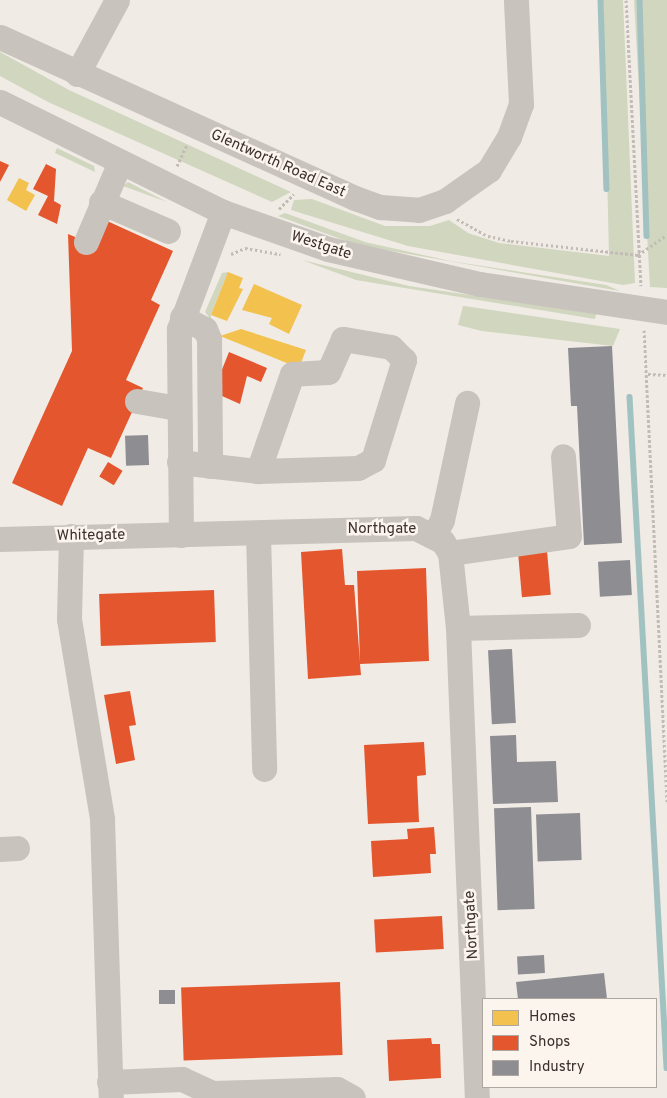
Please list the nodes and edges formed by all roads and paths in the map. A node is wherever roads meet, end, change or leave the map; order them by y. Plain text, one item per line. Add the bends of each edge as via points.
1 (117, 0) edge
2 (516, 0) edge
3 (626, 0) edge
4 (0, 37) edge
5 (77, 74) junction
6 (0, 102) edge
7 (189, 140) dead end
8 (120, 162) junction
9 (176, 167) dead end
10 (445, 201) junction
11 (98, 210) junction
12 (223, 212) junction
13 (168, 231) dead end
14 (667, 235) edge
15 (81, 240) dead end
16 (280, 253) dead end
17 (230, 255) dead end
18 (638, 255) junction
19 (631, 300) junction
20 (667, 312) edge
21 (182, 318) junction
22 (644, 324) dead end
23 (648, 374) junction
24 (667, 375) edge
25 (137, 402) dead end
26 (468, 403) dead end
27 (178, 408) junction
28 (563, 456) dead end
29 (180, 462) junction
30 (210, 466) junction
31 (258, 471) junction
32 (258, 533) junction
33 (181, 535) junction
34 (71, 536) junction
35 (0, 539) edge
36 (442, 544) junction
37 (578, 625) dead end
38 (458, 628) junction
39 (264, 769) dead end
40 (667, 804) edge
41 (480, 1034) edge
42 (110, 1090) edge
43 (212, 1096) edge
44 (353, 1098) edge
45 (477, 1098) edge

1 - 5 street
2 - 10 street, Glentworth Road East via 521,104 509,137 489,170
3 - 18 path
4 - 5 street, Glentworth Road East
5 - 10 street, Glentworth Road East via 380,207 419,210
6 - 8 street, Westgate
7 - 9 path
8 - 11 street
8 - 12 street, Westgate
10 - 18 path via 454,217 488,236
11 - 13 street
11 - 15 street
12 - 19 street, Westgate via 385,266
12 - 21 street
14 - 18 path
16 - 17 path via 279,257 244,248
18 - 19 path
19 - 20 street, Westgate
21 - 27 street
21 - 30 street via 205,329 210,339
22 - 23 path
23 - 24 path
23 - 40 path
25 - 27 street
26 - 36 street via 442,520
27 - 29 street
28 - 36 street via 569,536
29 - 30 street
29 - 33 street
30 - 31 street
31 - 31 street via 358,468 373,460 404,360 391,347 343,339 328,372 292,374
32 - 33 street, Northgate
32 - 36 street, Northgate via 416,528
32 - 39 street
33 - 34 street, Whitegate
34 - 35 street, Whitegate
34 - 42 street via 69,620 102,820
36 - 38 street, Northgate
37 - 38 street
38 - 41 street, Northgate
41 - 45 street, Northgate
42 - 43 street via 182,1079
43 - 44 street via 337,1089

